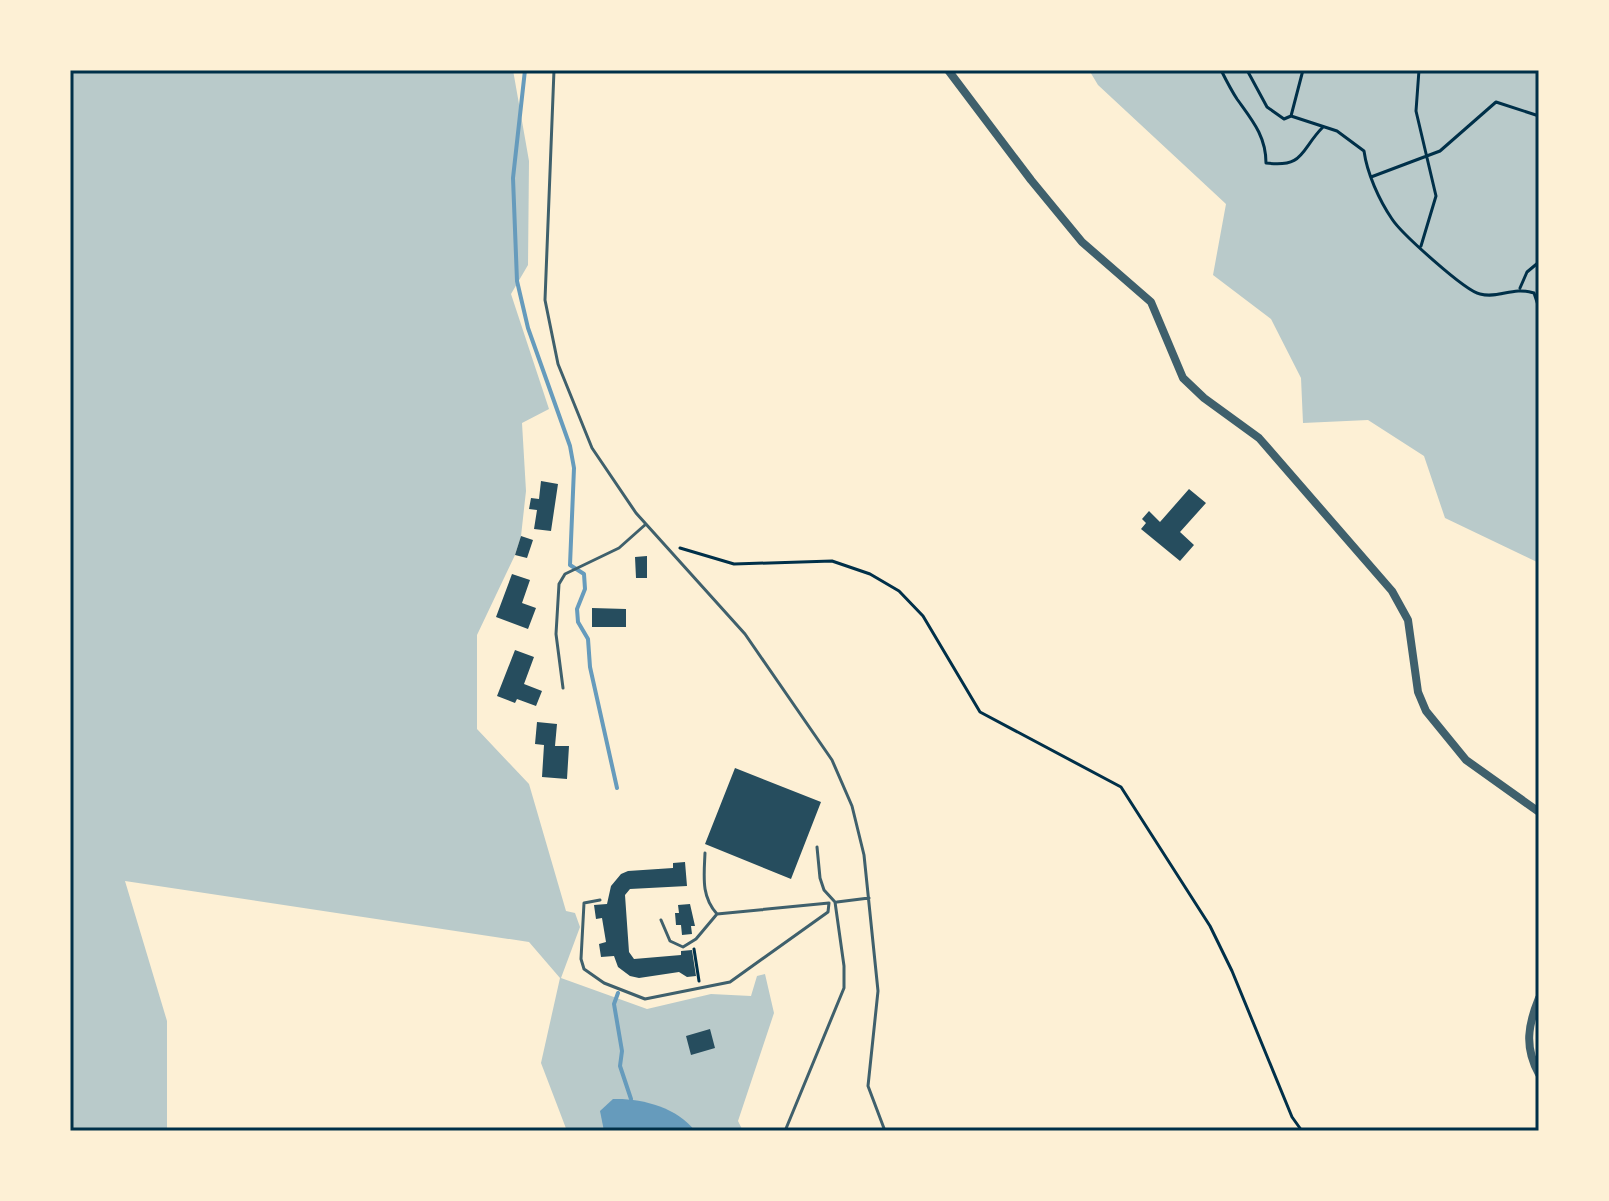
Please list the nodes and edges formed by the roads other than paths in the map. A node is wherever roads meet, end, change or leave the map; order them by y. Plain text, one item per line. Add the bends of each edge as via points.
1 (554, 70) edge
2 (948, 70) edge
3 (646, 524) junction
4 (563, 688) dead end
5 (1539, 812) edge
6 (817, 847) dead end
7 (705, 853) dead end
8 (869, 898) junction
9 (600, 900) dead end
10 (835, 902) junction
11 (829, 903) junction
12 (717, 914) junction
13 (661, 920) dead end
14 (1539, 998) edge
15 (1539, 1074) edge
16 (785, 1131) edge
17 (885, 1131) edge

1 - 3 lane via 545,300 555,351 592,448
2 - 5 street via 1082,242 1151,302 1183,378 1259,438 1392,591 1408,620 1418,692 1438,729 1466,760
3 - 4 lane via 619,548 565,574 559,584 556,634
3 - 8 lane via 745,634 832,760 852,806
6 - 10 lane via 820,878
7 - 12 lane via 704,891
8 - 10 lane
8 - 17 lane via 878,991 868,1086
9 - 11 lane via 584,903 584,969 645,999 730,982 828,912
10 - 11 lane
10 - 16 lane via 844,988
11 - 12 lane
12 - 13 lane via 683,947 670,941
14 - 15 street via 1528,1044

